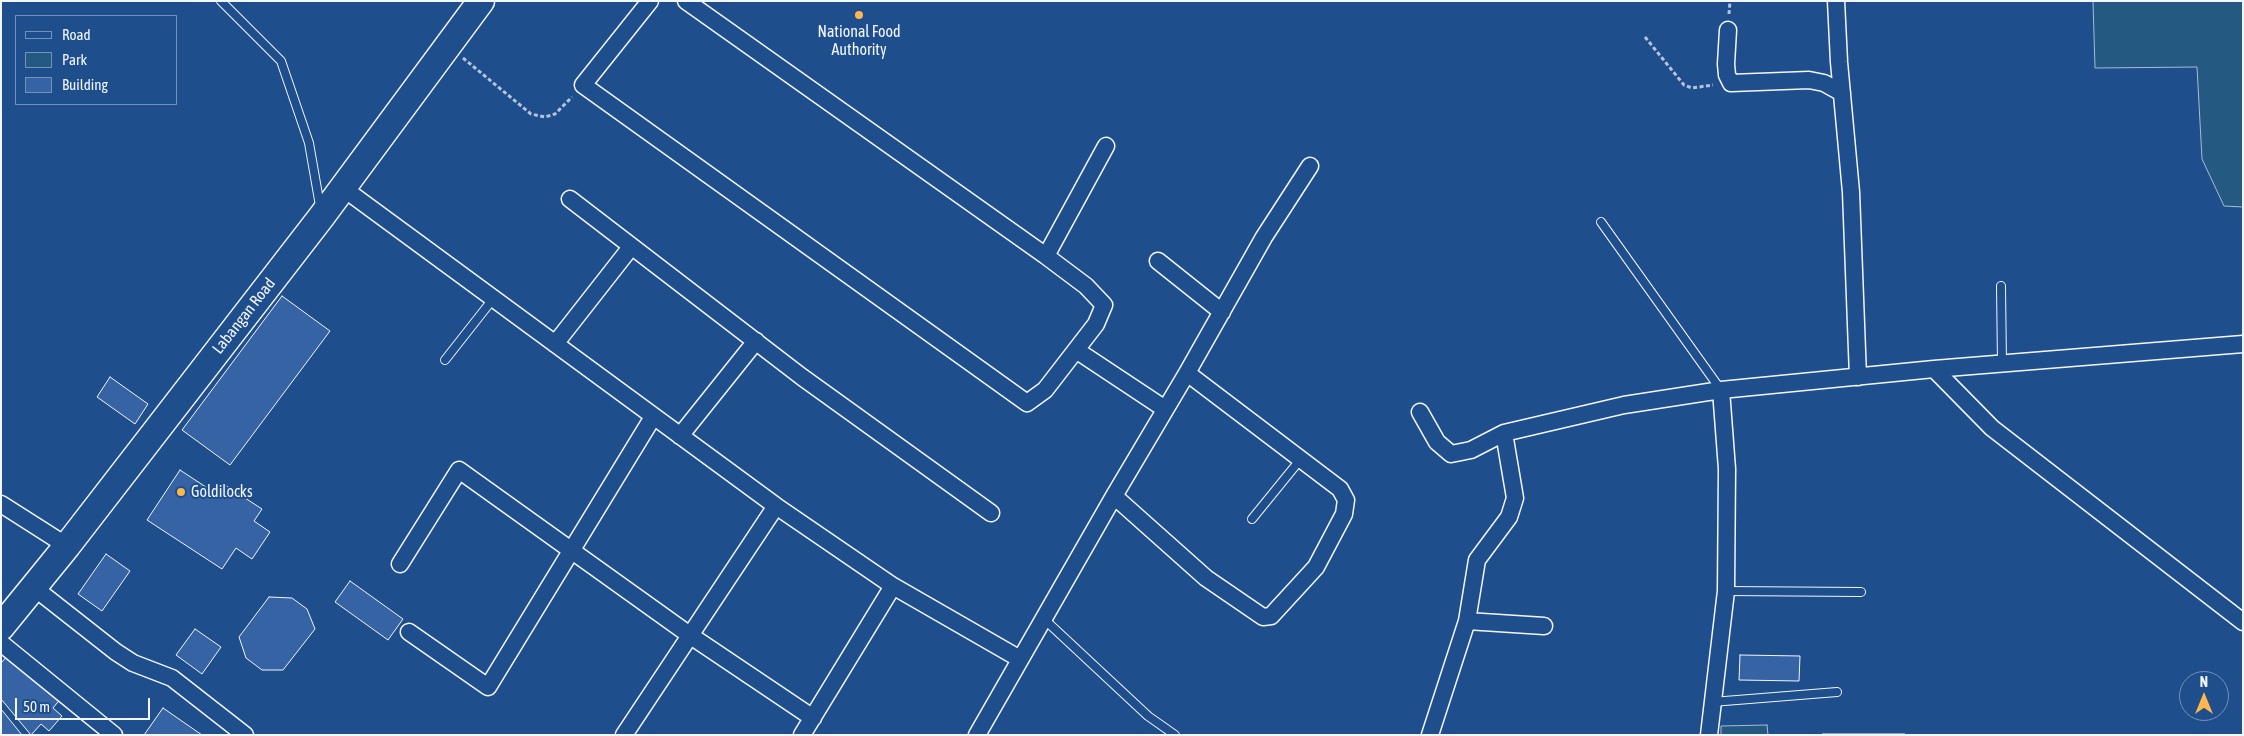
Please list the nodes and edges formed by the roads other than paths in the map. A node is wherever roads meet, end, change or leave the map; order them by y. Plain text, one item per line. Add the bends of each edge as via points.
1 (221, 1) edge
2 (481, 1) edge
3 (650, 1) edge
4 (686, 1) edge
5 (1836, 1) edge
6 (1728, 30) dead end
7 (1842, 93) junction
8 (1106, 146) dead end
9 (1310, 166) dead end
10 (343, 188) junction
11 (570, 199) dead end
12 (322, 216) junction
13 (1601, 222) dead end
14 (631, 247) junction
15 (1046, 256) junction
16 (1158, 261) dead end
17 (2001, 286) dead end
18 (492, 299) junction
19 (1222, 312) junction
20 (756, 341) junction
21 (556, 344) junction
22 (2243, 344) edge
23 (1076, 350) junction
24 (445, 360) dead end
25 (2002, 364) junction
26 (1934, 369) junction
27 (1187, 373) junction
28 (1858, 377) junction
29 (1721, 390) junction
30 (1165, 409) junction
31 (1420, 412) dead end
32 (653, 417) junction
33 (1504, 433) junction
34 (680, 436) junction
35 (1300, 460) junction
36 (1114, 496) junction
37 (1, 499) edge
38 (2, 504) edge
39 (776, 506) junction
40 (992, 513) dead end
41 (1252, 519) dead end
42 (67, 546) junction
43 (572, 551) junction
44 (400, 564) dead end
45 (32, 586) junction
46 (893, 586) junction
47 (1726, 590) junction
48 (1861, 592) dead end
49 (1044, 619) junction
50 (1466, 621) junction
51 (2243, 622) edge
52 (1544, 626) dead end
53 (1, 627) edge
54 (409, 632) dead end
55 (691, 636) junction
56 (1, 643) edge
57 (1020, 659) junction
58 (1838, 692) dead end
59 (1712, 702) junction
60 (813, 718) junction
61 (114, 735) edge
62 (245, 735) edge
63 (624, 735) edge
64 (802, 735) edge
65 (977, 735) edge
66 (1175, 735) edge
67 (1430, 735) edge
68 (1709, 735) edge

1 - 12 lane via 281,61 309,144
2 - 10 main road, Labangan Road
3 - 23 street via 582,86 1027,403 1045,390
4 - 15 street
5 - 7 street
6 - 7 street via 1726,64 1731,83 1809,80 1824,83
7 - 28 street via 1851,192
8 - 15 street
9 - 19 street via 1264,236
10 - 12 main road, Labangan Road
10 - 18 street
11 - 14 street
12 - 42 main road, Labangan Road
13 - 29 lane
14 - 20 street
14 - 21 street
15 - 23 street via 1086,286 1104,305 1096,324
16 - 19 street
17 - 25 lane
18 - 21 street
18 - 24 lane
19 - 27 street
20 - 34 street
20 - 40 street
21 - 32 street
22 - 25 street
23 - 30 street
25 - 26 street
26 - 28 street
26 - 51 street via 1992,428
27 - 30 street
27 - 35 street
28 - 29 street
29 - 33 street via 1624,405
29 - 47 street via 1728,469
30 - 36 street
31 - 33 street via 1437,442 1451,454 1471,450
32 - 34 street
32 - 43 street
33 - 50 street via 1515,498 1509,517 1477,560
34 - 39 street
35 - 36 street via 1340,489 1346,500 1344,514 1316,567 1271,616 1263,617 1206,578
35 - 41 lane
36 - 49 street
37 - 38 lane
38 - 42 street
39 - 46 street
39 - 55 street
42 - 45 main road, Labangan Road
43 - 44 street via 459,470
43 - 54 street via 488,688
43 - 55 street
45 - 53 main road, Labangan Road
45 - 62 street via 116,652 133,663 172,678
46 - 57 street
46 - 60 street
47 - 48 lane
47 - 59 street
49 - 57 street
49 - 66 lane via 1148,716
50 - 52 street
50 - 67 street
55 - 60 street
55 - 63 street
56 - 61 street
57 - 65 street
58 - 59 lane
59 - 68 street
60 - 64 street

